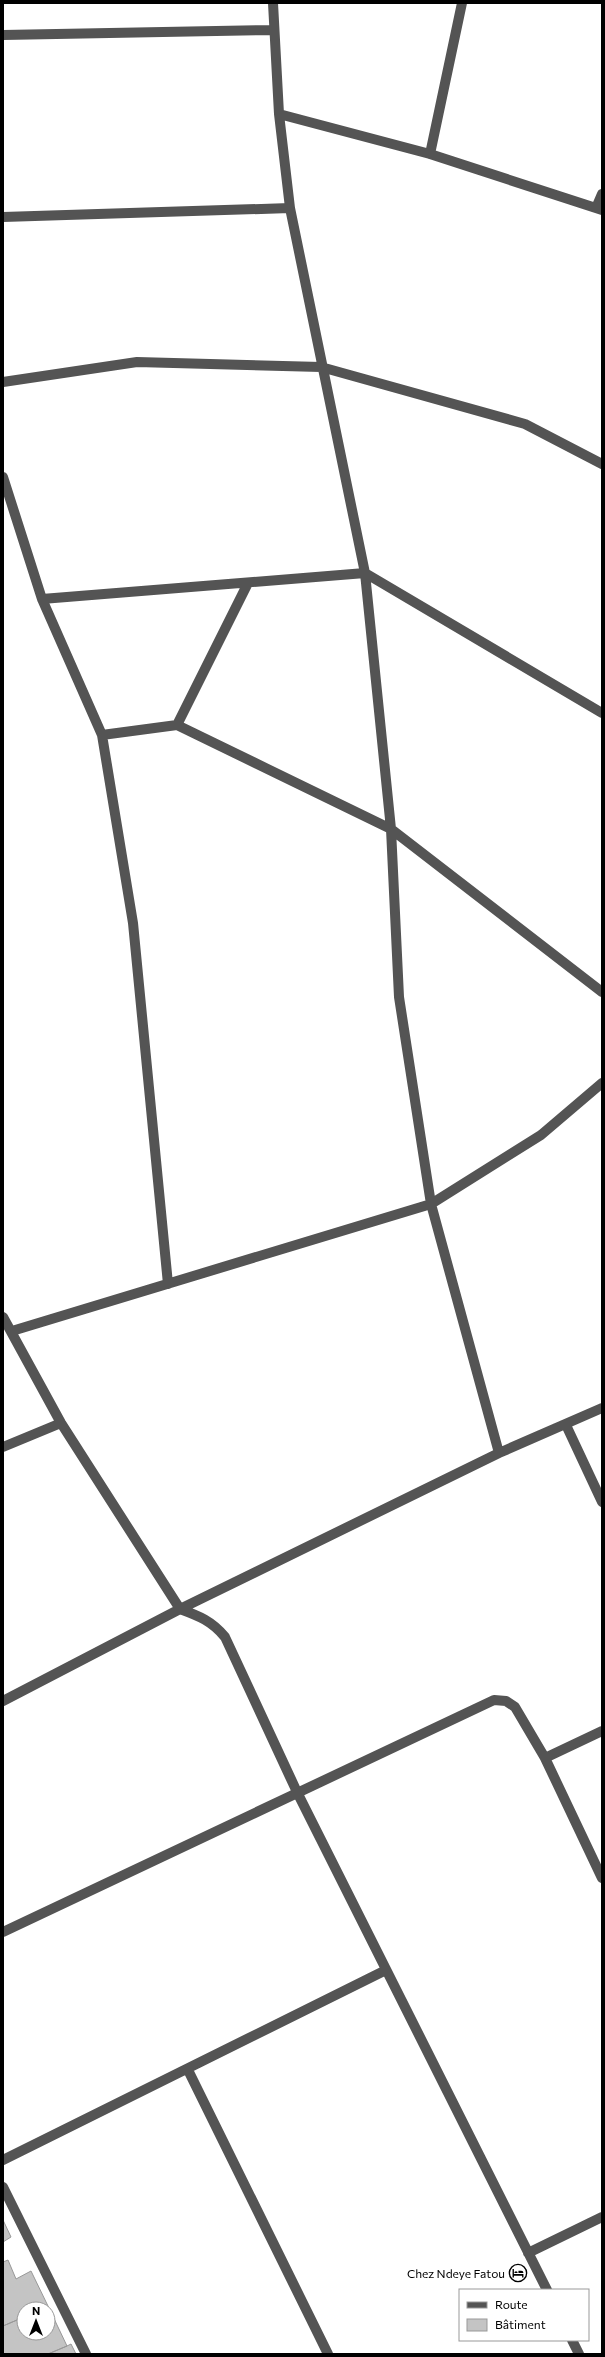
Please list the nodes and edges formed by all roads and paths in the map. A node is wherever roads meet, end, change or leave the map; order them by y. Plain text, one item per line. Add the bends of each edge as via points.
1 (272, 3) edge
2 (462, 3) edge
3 (273, 30) junction
4 (3, 35) edge
5 (279, 114) junction
6 (430, 154) junction
7 (602, 194) edge
8 (290, 208) junction
9 (599, 209) edge
10 (3, 217) edge
11 (321, 367) junction
12 (3, 382) edge
13 (602, 464) edge
14 (3, 477) edge
15 (365, 573) junction
16 (248, 583) junction
17 (42, 599) junction
18 (602, 713) edge
19 (177, 725) junction
20 (102, 735) junction
21 (391, 829) junction
22 (602, 992) edge
23 (602, 1083) edge
24 (431, 1204) junction
25 (168, 1284) junction
26 (3, 1317) edge
27 (12, 1331) junction
28 (602, 1408) edge
29 (61, 1423) junction
30 (566, 1424) junction
31 (3, 1447) edge
32 (499, 1453) junction
33 (602, 1502) edge
34 (180, 1610) junction
35 (3, 1700) edge
36 (602, 1731) edge
37 (545, 1758) junction
38 (297, 1792) junction
39 (602, 1878) edge
40 (3, 1932) edge
41 (386, 1970) junction
42 (188, 2070) junction
43 (3, 2160) edge
44 (3, 2187) edge
45 (602, 2217) edge
46 (528, 2253) junction
47 (546, 2289) edge
48 (572, 2341) edge
49 (86, 2354) edge
50 (328, 2354) edge
51 (579, 2354) edge

1 - 3 street
2 - 6 street
3 - 4 street
3 - 5 street
5 - 6 street
5 - 8 street
6 - 9 street
7 - 9 street
8 - 10 street
8 - 11 street
11 - 12 street via 137,362
11 - 13 street via 525,424
11 - 15 street
14 - 17 street
15 - 16 street
15 - 18 street
15 - 21 street
16 - 17 street
16 - 19 street
17 - 20 street
19 - 20 street
19 - 21 street
20 - 25 street via 133,923
21 - 22 street
21 - 24 street via 399,997
23 - 24 street via 540,1135
24 - 25 street
24 - 32 street
25 - 27 street
26 - 27 street
27 - 29 street
28 - 30 street
29 - 31 street
29 - 34 street
30 - 32 street
30 - 33 street
32 - 34 street
34 - 35 street
34 - 38 street via 210,1621 225,1637
36 - 37 street
37 - 38 street via 515,1707 506,1701 494,1700
37 - 39 street
38 - 40 street
38 - 41 street
41 - 42 street
41 - 46 street
42 - 43 street
42 - 50 street
44 - 49 street
45 - 46 street
46 - 47 street
48 - 51 street

